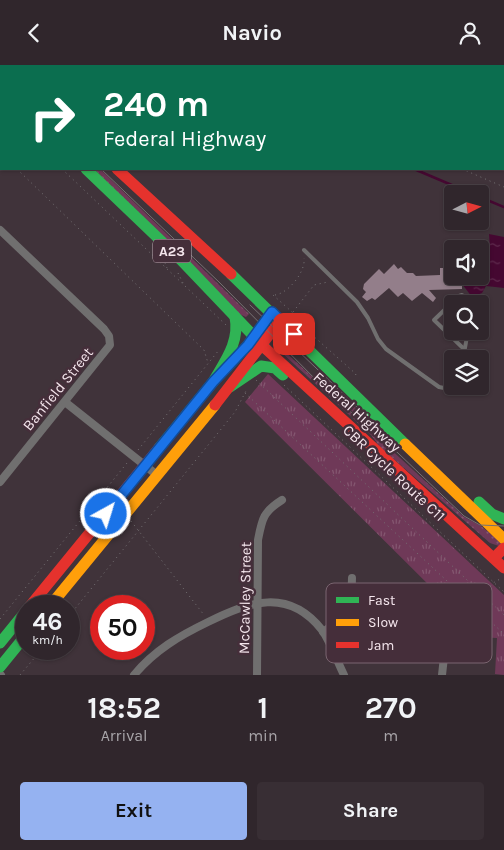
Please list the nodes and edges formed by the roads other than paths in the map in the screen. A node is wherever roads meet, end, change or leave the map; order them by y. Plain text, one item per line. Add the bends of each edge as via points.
1 (87, 170) edge
2 (118, 170) edge
3 (0, 230) edge
4 (304, 250) dead end
5 (444, 309) edge
6 (276, 317) junction
7 (230, 321) junction
8 (444, 329) edge
9 (258, 340) junction
10 (455, 340) edge
11 (466, 340) edge
12 (465, 349) joint
13 (213, 382) junction
14 (230, 387) junction
15 (444, 388) edge
16 (65, 402) junction
17 (332, 413) junction
18 (420, 459) junction
19 (145, 466) junction
20 (157, 475) junction
21 (0, 482) edge
22 (282, 500) dead end
23 (504, 519) edge
24 (504, 539) edge
25 (504, 548) edge
26 (501, 565) edge
27 (352, 578) dead end
28 (352, 583) edge
29 (39, 595) edge
30 (59, 595) edge
31 (258, 603) junction
32 (15, 625) edge
33 (326, 630) edge
34 (323, 632) junction
35 (326, 638) edge
36 (0, 643) edge
37 (15, 649) edge
38 (338, 663) edge
39 (0, 667) edge
40 (134, 675) edge
41 (257, 675) edge
42 (344, 675) edge

1 - 7 main road, Federal Highway / A23 via 181,260
2 - 6 main road, Federal Highway / A23
3 - 16 street, Banfield Street via 110,336 107,351
4 - 15 lane via 357,302 386,349
5 - 8 lane via 434,320
6 - 9 main road
6 - 18 main road, Federal Highway / A23
7 - 9 main road, Federal Highway / A23
7 - 13 main road via 238,331 237,339
9 - 13 main road
9 - 14 main road
9 - 17 main road, Federal Highway / A23
10 - 12 lane
11 - 12 lane
13 - 19 main road
14 - 17 main road via 257,367 270,365 316,407
14 - 20 main road
16 - 19 street
16 - 21 street, Banfield Street
17 - 26 main road, Federal Highway / A23 via 390,461
18 - 23 main road via 442,468 492,514
18 - 24 main road, Federal Highway / A23
19 - 20 street
19 - 29 main road
20 - 30 main road
22 - 31 street, McCawley Street via 268,509 262,521 258,540
25 - 26 main road
27 - 28 street
31 - 34 street via 287,605 301,612
31 - 40 street via 242,606 177,637
31 - 41 street, McCawley Street
32 - 36 main road
33 - 34 street
34 - 35 street
37 - 39 main road
38 - 42 street

